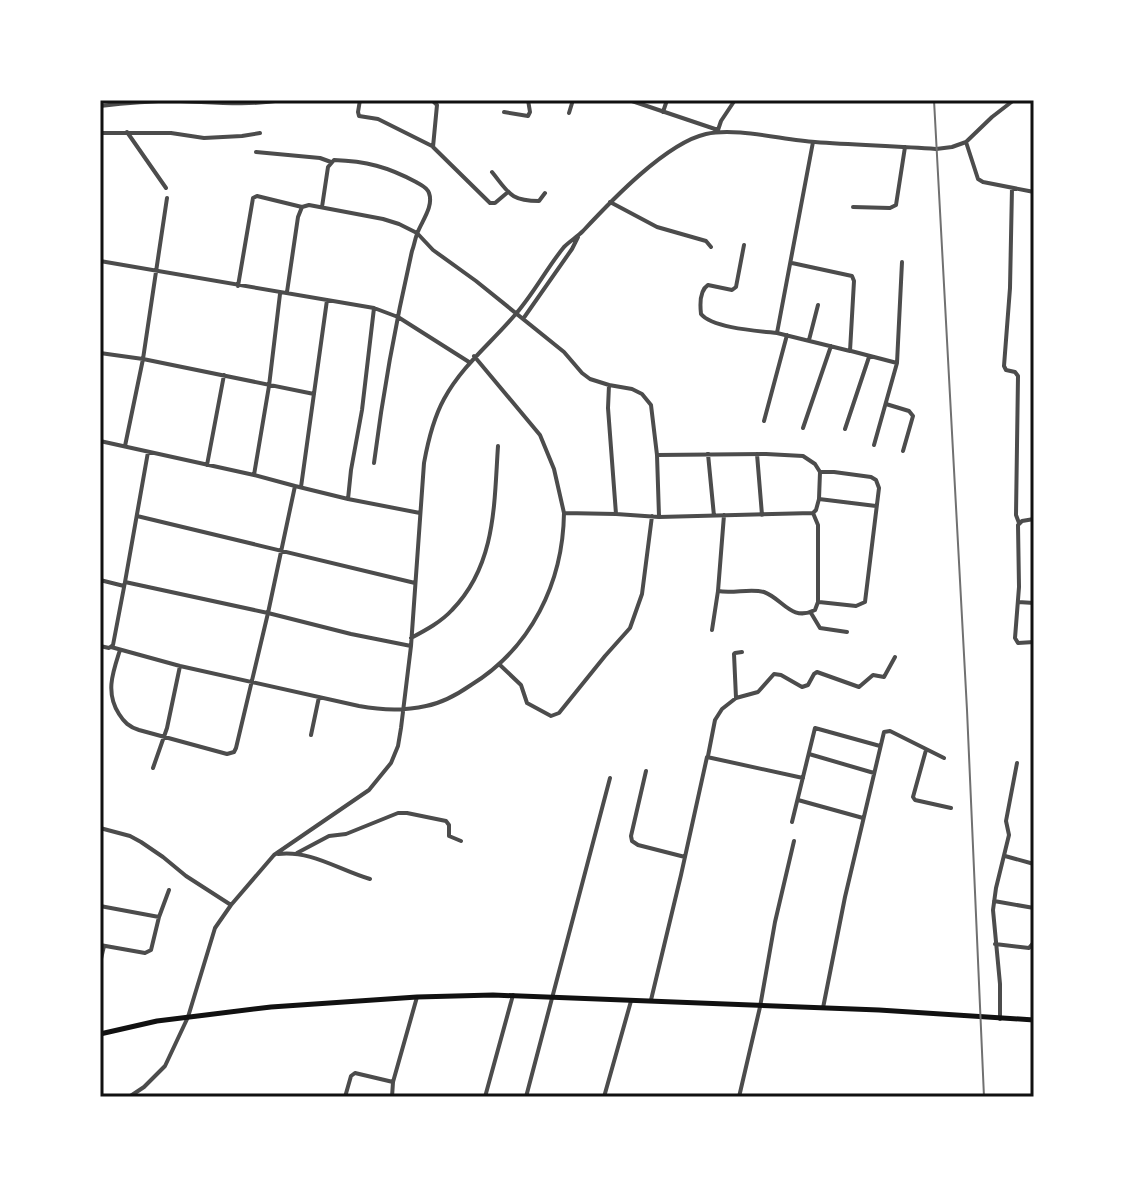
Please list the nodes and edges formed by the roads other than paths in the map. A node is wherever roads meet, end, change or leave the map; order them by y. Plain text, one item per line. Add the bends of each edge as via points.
1 (283, 100) edge
2 (360, 100) edge
3 (432, 100) edge
4 (528, 100) edge
5 (573, 100) edge
6 (629, 100) edge
7 (667, 100) edge
8 (735, 100) edge
9 (1014, 100) edge
10 (138, 101) edge
11 (179, 101) edge
12 (210, 102) edge
13 (102, 104) edge
14 (504, 112) dead end
15 (663, 112) junction
16 (569, 113) dead end
17 (718, 131) junction
18 (127, 132) junction
19 (100, 133) edge
20 (260, 133) dead end
21 (813, 142) junction
22 (966, 142) junction
23 (432, 146) junction
24 (905, 146) junction
25 (256, 152) dead end
26 (331, 162) junction
27 (492, 172) dead end
28 (166, 188) dead end
29 (1012, 188) junction
30 (508, 192) junction
31 (1034, 192) edge
32 (545, 193) dead end
33 (167, 198) dead end
34 (610, 202) junction
35 (302, 207) junction
36 (322, 207) junction
37 (853, 207) dead end
38 (417, 233) junction
39 (579, 235) junction
40 (744, 245) dead end
41 (711, 247) dead end
42 (100, 261) edge
43 (902, 262) dead end
44 (791, 263) junction
45 (155, 270) junction
46 (238, 286) junction
47 (280, 293) junction
48 (287, 293) junction
49 (327, 300) junction
50 (818, 305) dead end
51 (374, 308) junction
52 (516, 314) junction
53 (398, 317) junction
54 (523, 319) junction
55 (777, 333) junction
56 (787, 335) junction
57 (809, 340) junction
58 (831, 346) junction
59 (850, 351) junction
60 (100, 353) edge
61 (474, 356) junction
62 (869, 357) junction
63 (143, 359) junction
64 (469, 362) junction
65 (897, 363) junction
66 (224, 375) junction
67 (609, 385) junction
68 (269, 386) junction
69 (314, 394) junction
70 (886, 404) junction
71 (764, 421) dead end
72 (803, 428) dead end
73 (845, 429) dead end
74 (100, 441) edge
75 (874, 445) dead end
76 (125, 446) junction
77 (498, 446) dead end
78 (903, 451) dead end
79 (148, 452) junction
80 (708, 454) junction
81 (757, 454) junction
82 (657, 455) junction
83 (374, 463) dead end
84 (207, 465) junction
85 (820, 472) junction
86 (254, 475) junction
87 (298, 486) junction
88 (348, 499) junction
89 (819, 499) junction
90 (876, 506) junction
91 (420, 513) junction
92 (564, 513) junction
93 (813, 513) junction
94 (616, 514) junction
95 (724, 515) junction
96 (762, 515) junction
97 (137, 516) junction
98 (652, 516) junction
99 (714, 516) junction
100 (659, 517) junction
101 (1034, 519) edge
102 (1019, 523) junction
103 (280, 550) junction
104 (100, 580) edge
105 (415, 583) junction
106 (125, 584) junction
107 (718, 591) junction
108 (818, 602) junction
109 (1018, 602) junction
110 (1034, 603) edge
111 (268, 613) junction
112 (811, 613) junction
113 (712, 630) dead end
114 (847, 632) dead end
115 (411, 638) junction
116 (1034, 642) edge
117 (100, 646) edge
118 (411, 646) junction
119 (111, 647) junction
120 (120, 650) junction
121 (742, 652) dead end
122 (895, 657) dead end
123 (500, 665) junction
124 (180, 666) junction
125 (252, 682) junction
126 (319, 697) junction
127 (736, 698) junction
128 (404, 709) junction
129 (311, 735) dead end
130 (165, 737) junction
131 (880, 746) junction
132 (926, 750) junction
133 (809, 754) junction
134 (707, 757) junction
135 (944, 758) dead end
136 (1017, 763) dead end
137 (153, 768) dead end
138 (646, 771) dead end
139 (874, 773) junction
140 (610, 778) dead end
141 (803, 778) junction
142 (798, 800) junction
143 (951, 808) dead end
144 (863, 818) junction
145 (792, 822) dead end
146 (100, 828) edge
147 (461, 841) dead end
148 (794, 841) dead end
149 (297, 853) junction
150 (274, 855) junction
151 (1005, 856) junction
152 (685, 857) junction
153 (1034, 864) edge
154 (370, 879) dead end
155 (169, 890) dead end
156 (994, 901) junction
157 (231, 905) junction
158 (100, 906) edge
159 (1034, 908) edge
160 (159, 917) junction
161 (1034, 942) edge
162 (995, 944) junction
163 (102, 945) edge
164 (100, 963) edge
165 (513, 995) junction
166 (417, 997) junction
167 (552, 998) junction
168 (651, 1000) junction
169 (631, 1001) junction
170 (760, 1007) junction
171 (823, 1008) junction
172 (188, 1017) junction
173 (1000, 1019) junction
174 (1034, 1020) edge
175 (100, 1034) edge
176 (393, 1082) junction
177 (129, 1097) edge
178 (345, 1097) edge
179 (392, 1097) edge
180 (485, 1097) edge
181 (526, 1097) edge
182 (604, 1097) edge
183 (739, 1097) edge

1 - 12 street
2 - 23 street via 359,116 378,119
3 - 23 street via 437,105
4 - 14 street via 528,116
5 - 16 street
6 - 15 street
7 - 15 street
8 - 17 street
9 - 22 street
10 - 11 street
10 - 13 street
11 - 12 street
15 - 17 street
17 - 21 street
17 - 34 street via 682,144
18 - 19 street
18 - 20 street via 204,138
18 - 28 street
21 - 24 street
21 - 44 street
22 - 24 street via 936,149
22 - 29 street via 978,179
23 - 30 street via 490,203
24 - 37 street via 895,206
25 - 26 street
26 - 36 street
26 - 38 street via 387,168 423,186 430,201
27 - 30 street
29 - 31 street
29 - 102 street via 1004,366 1018,376
30 - 32 street via 520,201 540,201
33 - 45 street
34 - 39 street
34 - 41 street
35 - 36 street
35 - 46 street via 253,198
35 - 48 street
36 - 38 street via 383,219
38 - 52 street
38 - 53 street
39 - 52 street
39 - 54 street
40 - 55 street via 736,287 706,285 701,314 733,327
42 - 45 street
43 - 65 street
44 - 55 street
44 - 59 street via 852,276
45 - 46 street
45 - 63 street
46 - 47 street
47 - 48 street
47 - 68 street
48 - 49 street
49 - 51 street
49 - 69 street
50 - 57 street
51 - 53 street
51 - 88 street
52 - 54 street
52 - 61 street
53 - 64 street
53 - 83 street
54 - 67 street via 586,376
55 - 56 street
56 - 57 street
56 - 71 street
57 - 58 street
58 - 59 street
58 - 72 street
59 - 62 street
60 - 63 street
61 - 64 street
61 - 92 street via 540,435
62 - 65 street
62 - 73 street
63 - 66 street
63 - 76 street
64 - 91 street via 444,398 432,428
65 - 70 street
66 - 68 street
66 - 84 street
67 - 82 street via 632,389 649,401
67 - 94 street
68 - 69 street
68 - 86 street
69 - 87 street
70 - 75 street
70 - 78 street via 913,416
74 - 76 street
76 - 79 street
77 - 115 street via 482,565 451,611
79 - 84 street
79 - 97 street
80 - 81 street
80 - 82 street
80 - 99 street
81 - 85 street via 803,456
81 - 96 street
82 - 100 street
84 - 86 street
85 - 89 street
85 - 90 street via 874,478 879,488
86 - 87 street
87 - 88 street
87 - 103 street
88 - 91 street
89 - 90 street
89 - 93 street
90 - 108 street via 865,602
91 - 105 street
92 - 94 street
92 - 123 street via 552,586 542,611
93 - 96 street
93 - 108 street via 818,525
94 - 98 street
95 - 96 street
95 - 99 street
95 - 107 street
97 - 103 street
97 - 106 street
98 - 100 street
98 - 123 street via 642,594 630,628 559,713 551,716 527,703 521,685
99 - 100 street
101 - 102 street
102 - 109 street
103 - 105 street
103 - 111 street
104 - 106 street
105 - 115 street
106 - 111 street
106 - 119 street
107 - 112 street via 761,591 790,610
107 - 113 street
108 - 112 street
109 - 110 street
109 - 116 street via 1015,640
111 - 118 street
111 - 125 street
112 - 114 street via 820,628
115 - 118 street
117 - 119 street
118 - 128 street
119 - 120 street
120 - 124 street
120 - 130 street via 110,690 115,708 131,727
121 - 127 street via 734,654
122 - 127 street via 884,677 873,675 861,687 817,672 805,688 776,673 758,692
123 - 128 street via 438,703
124 - 125 street
124 - 130 street
125 - 126 street
125 - 130 street via 234,752
126 - 128 street via 375,709
126 - 129 street
127 - 134 street via 715,720
128 - 150 street via 398,746 379,780
130 - 137 street
131 - 132 street via 887,730
131 - 133 street via 815,728
131 - 139 street
132 - 135 street
132 - 143 street via 913,797
133 - 139 street
133 - 141 street
134 - 141 street
134 - 152 street
136 - 151 street
138 - 152 street via 632,841
139 - 144 street
140 - 167 street
141 - 142 street
142 - 144 street
142 - 145 street
144 - 171 street
146 - 157 street via 141,842
147 - 149 street via 449,836 446,821 402,813 329,836
148 - 170 street
149 - 150 street
149 - 154 street
150 - 157 street
151 - 153 street
151 - 156 street
152 - 168 street
155 - 160 street
156 - 159 street
156 - 162 street
157 - 172 street via 215,928
158 - 160 street
160 - 163 street via 147,953
161 - 162 street via 1029,948
162 - 173 street
163 - 164 street
165 - 166 main road
165 - 167 main road
165 - 180 street
166 - 172 main road
166 - 176 street
167 - 169 main road
167 - 181 street
168 - 169 main road
168 - 170 main road
169 - 182 street
170 - 171 main road
170 - 183 street
171 - 173 main road
172 - 175 main road
172 - 177 street via 165,1066
173 - 174 main road
176 - 178 street via 355,1073
176 - 179 street

